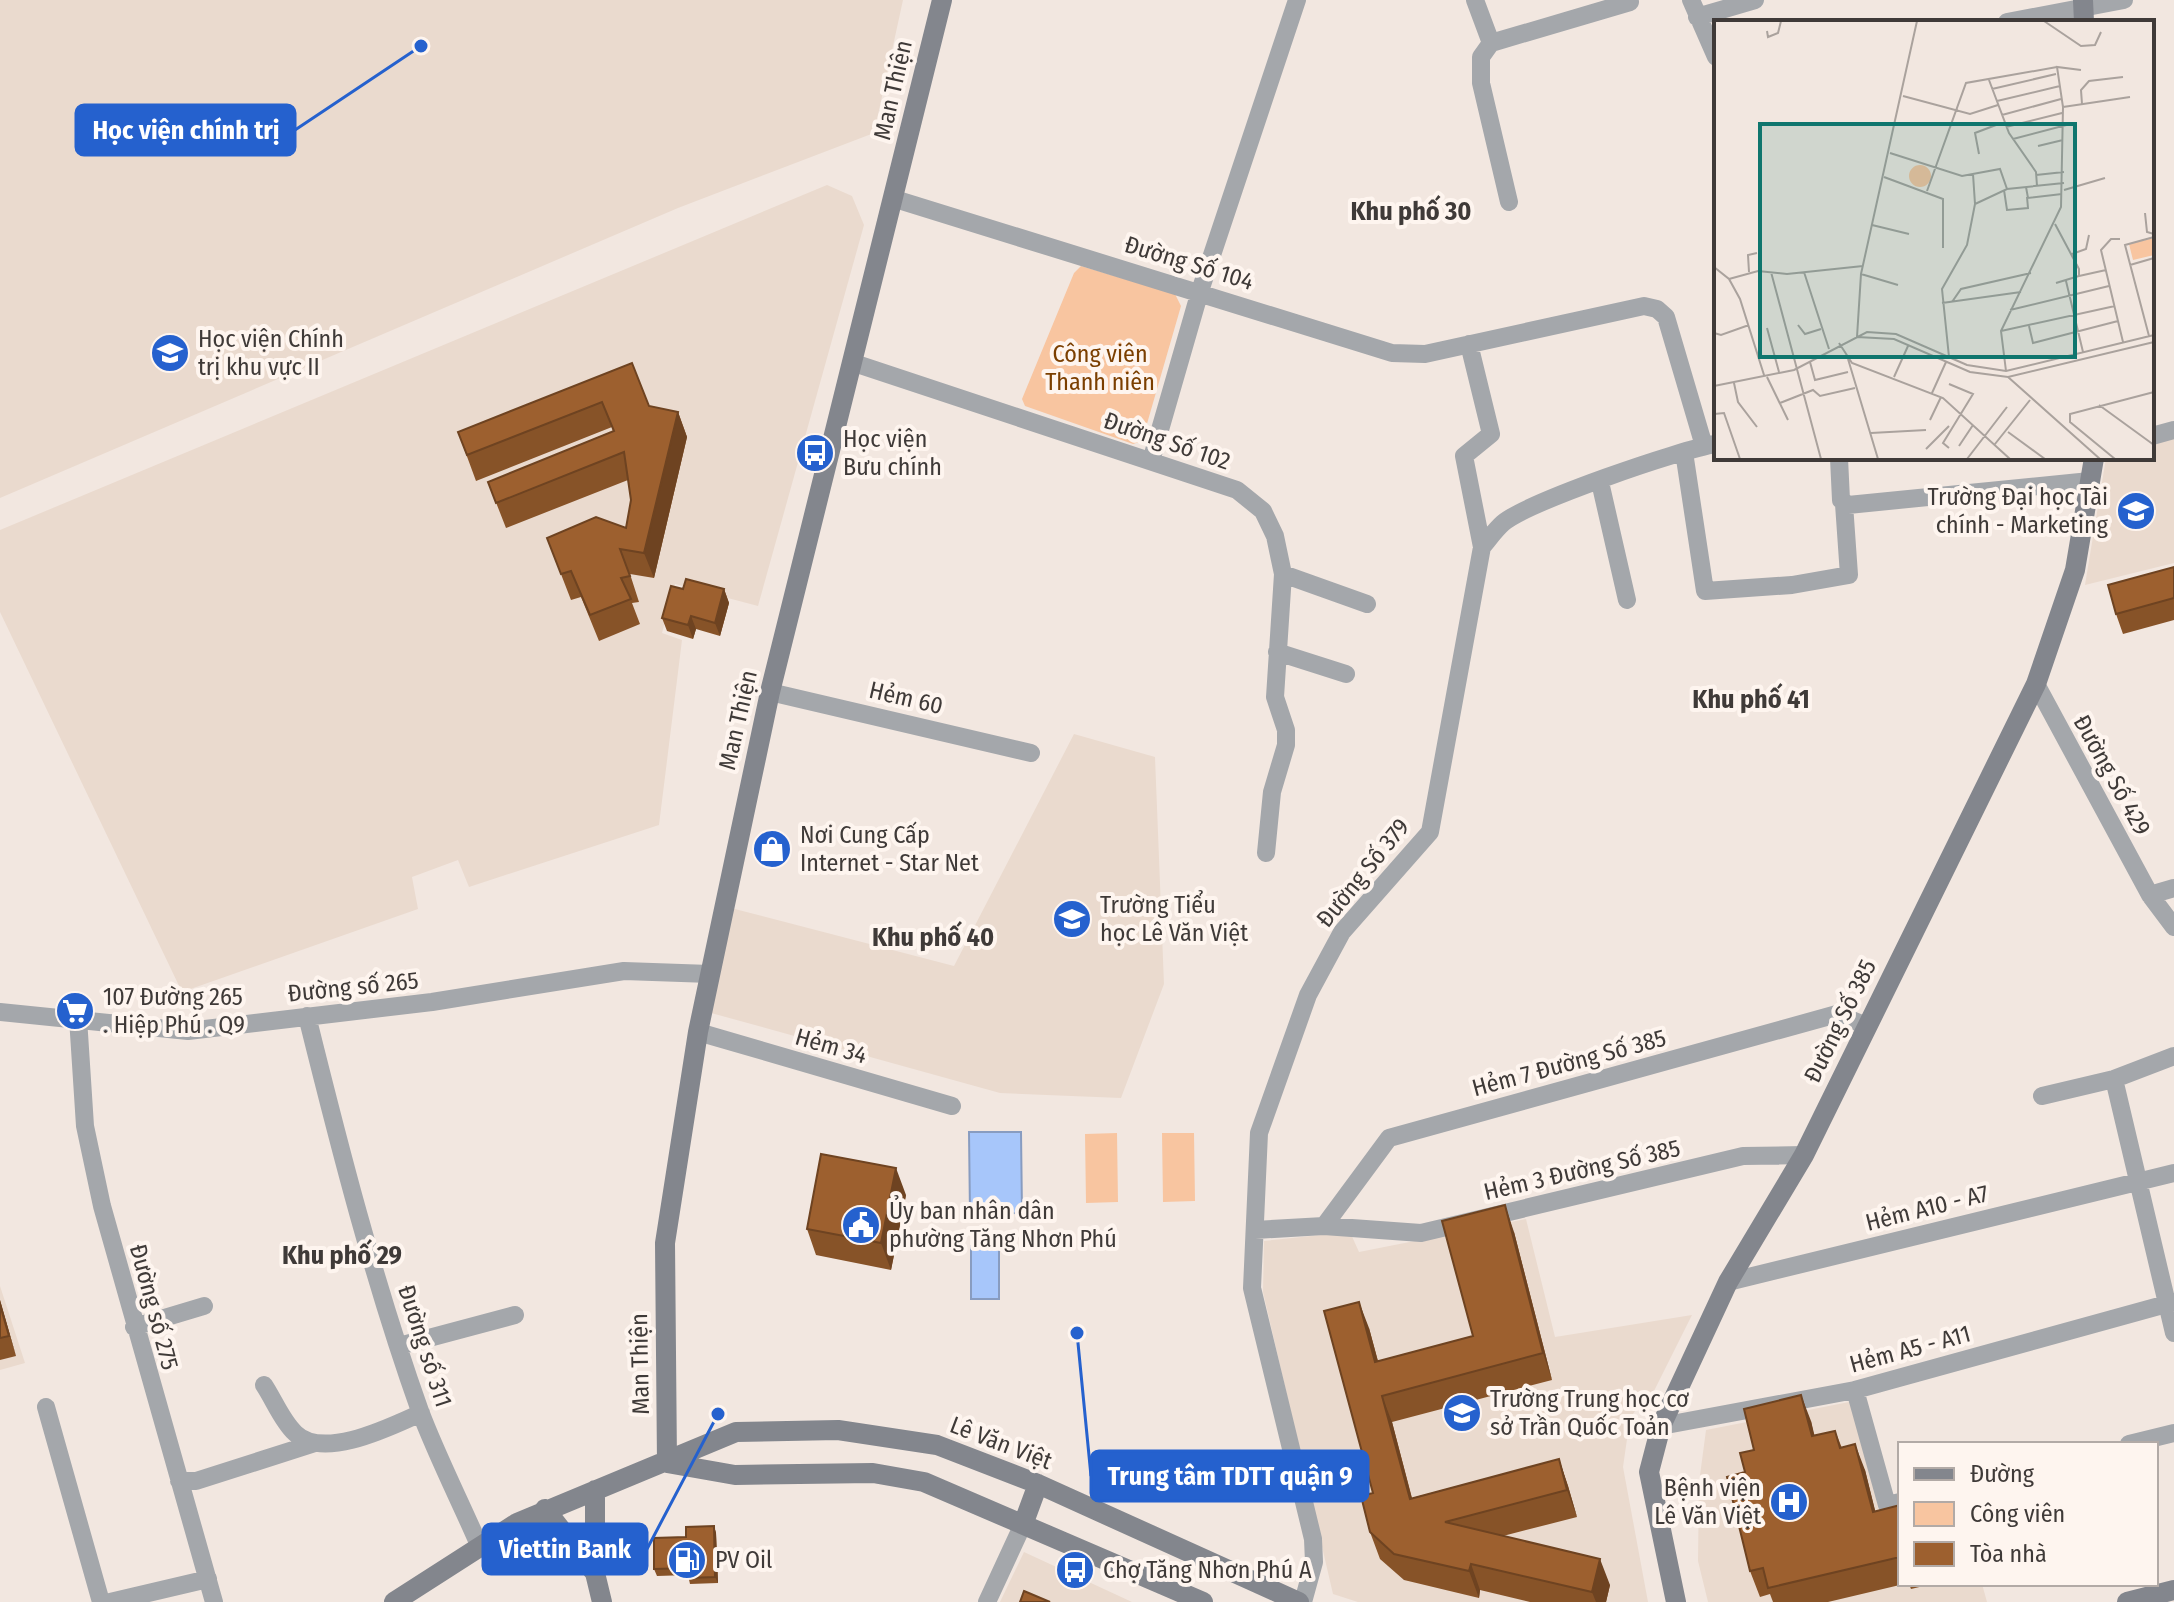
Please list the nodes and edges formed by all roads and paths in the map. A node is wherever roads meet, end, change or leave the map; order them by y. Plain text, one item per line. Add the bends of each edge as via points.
1 (942, 0) edge
2 (1297, 0) edge
3 (1475, 0) edge
4 (1755, 0) edge
5 (2124, 0) edge
6 (1630, 2) dead end
7 (1694, 9) edge
8 (2083, 10) edge
9 (2020, 20) edge
10 (1491, 43) junction
11 (1714, 53) edge
12 (895, 199) junction
13 (1509, 202) dead end
14 (1200, 291) junction
15 (1469, 344) junction
16 (854, 363) junction
17 (2174, 430) edge
18 (2154, 435) edge
19 (1710, 445) edge
20 (1684, 452) junction
21 (1839, 460) edge
22 (2094, 460) edge
23 (1151, 461) junction
24 (2090, 481) junction
25 (1600, 482) junction
26 (1844, 504) junction
27 (1482, 547) junction
28 (1283, 574) junction
29 (1627, 600) dead end
30 (1367, 604) dead end
31 (1277, 652) junction
32 (1346, 674) dead end
33 (2036, 684) junction
34 (770, 692) junction
35 (1031, 753) dead end
36 (1266, 853) dead end
37 (2174, 888) edge
38 (2150, 895) junction
39 (2174, 927) edge
40 (710, 974) junction
41 (0, 1012) edge
42 (307, 1016) junction
43 (78, 1018) junction
44 (1867, 1026) junction
45 (698, 1032) junction
46 (2174, 1056) edge
47 (2114, 1079) junction
48 (2042, 1096) dead end
49 (952, 1106) dead end
50 (1804, 1155) junction
51 (2174, 1173) edge
52 (2137, 1182) junction
53 (1324, 1226) junction
54 (1255, 1230) junction
55 (1728, 1282) junction
56 (2170, 1303) edge
57 (204, 1306) dead end
58 (515, 1315) dead end
59 (134, 1327) junction
60 (2174, 1333) edge
61 (399, 1346) junction
62 (264, 1385) dead end
63 (1855, 1390) junction
64 (46, 1407) dead end
65 (421, 1413) junction
66 (1661, 1426) junction
67 (2174, 1433) edge
68 (2137, 1442) edge
69 (315, 1443) junction
70 (667, 1463) junction
71 (179, 1481) junction
72 (1038, 1484) junction
73 (595, 1490) junction
74 (1894, 1503) edge
75 (545, 1509) junction
76 (1024, 1522) junction
77 (479, 1545) junction
78 (595, 1573) junction
79 (208, 1579) junction
80 (2174, 1590) edge
81 (101, 1602) edge
82 (110, 1602) edge
83 (214, 1602) edge
84 (394, 1602) edge
85 (602, 1602) edge
86 (987, 1602) edge
87 (1203, 1602) edge
88 (1301, 1602) edge
89 (1676, 1602) edge
90 (2127, 1602) edge

1 - 12 street, Man Thiện
2 - 14 street
3 - 10 street
4 - 7 street
5 - 8 street
6 - 10 street
7 - 11 street
8 - 9 street
10 - 13 street via 1481,57 1481,83
12 - 14 street, Đường Số 104
12 - 16 street, Man Thiện
14 - 15 street, Đường Số 104 via 1392,353 1425,354
14 - 23 street
15 - 19 street via 1644,306 1657,309 1666,317
15 - 27 street via 1491,434 1464,456
16 - 23 street, Đường Số 102
16 - 34 street, Man Thiện
17 - 18 street
19 - 20 street
20 - 25 street
20 - 26 street via 1705,591 1849,575
21 - 26 street
22 - 24 street, Đường Số 385
23 - 28 street, Đường Số 102 via 1237,490 1263,511
24 - 26 street
24 - 33 street, Đường Số 385 via 2075,570
25 - 27 street via 1531,507 1503,523
25 - 29 street
27 - 54 street, Đường Số 379 via 1430,832 1342,932 1308,995 1259,1133
28 - 30 street
28 - 31 street, Đường Số 102
31 - 32 street
31 - 36 street, Đường Số 102 via 1275,697 1286,745 1272,792
33 - 38 street, Đường Số 429
33 - 44 street, Đường Số 385
34 - 35 street, Hẻm 60
34 - 40 street, Man Thiện
37 - 38 street
38 - 39 street, Đường Số 429
40 - 42 street, Đường số 265 via 624,971
40 - 45 street, Man Thiện
41 - 43 street, Đường số 265
42 - 43 street, Đường số 265 via 188,1031
42 - 61 street, Đường số 311 via 346,1171
43 - 59 street, Đường số 275 via 85,1126
44 - 50 street, Đường Số 385
44 - 53 street, Hẻm 7 Đường Số 385 via 1837,1014 1389,1138
45 - 49 street, Hẻm 34
45 - 70 street, Man Thiện via 665,1243
46 - 47 street
47 - 48 street
47 - 52 street
50 - 53 street, Hẻm 3 Đường Số 385 via 1743,1156 1421,1233
50 - 55 street, Đường Số 385
51 - 52 street, Hẻm A10 - A7
52 - 55 street, Hẻm A10 - A7
52 - 56 street
53 - 54 street, Hẻm 3 Đường Số 385
54 - 88 street, Đường Số 379 via 1252,1288 1313,1539 1314,1562
55 - 66 street, Đường Số 385
56 - 60 street
56 - 63 street, Hẻm A5 - A11
57 - 59 street
58 - 61 street
59 - 71 street, Đường số 275
61 - 65 street, Đường số 311
62 - 69 street via 295,1434
63 - 66 street, Hẻm A5 - A11
63 - 74 street
64 - 81 street
65 - 69 street via 375,1434
65 - 77 street, Đường số 311
66 - 89 street, Đường Số 385 via 1649,1472
67 - 68 street
69 - 71 street via 196,1481
70 - 72 street, Lê Văn Việt via 736,1432 838,1430 937,1445
70 - 73 street, Lê Văn Việt
70 - 76 street via 735,1475 873,1473 924,1482
71 - 79 street, Đường số 275
72 - 76 street
72 - 88 street, Lê Văn Việt
73 - 75 street, Lê Văn Việt
73 - 78 street
75 - 77 street, Lê Văn Việt
75 - 78 street
76 - 86 street
76 - 87 street
77 - 84 street, Lê Văn Việt
78 - 85 street
79 - 82 street
79 - 83 street, Đường số 275
80 - 90 street

